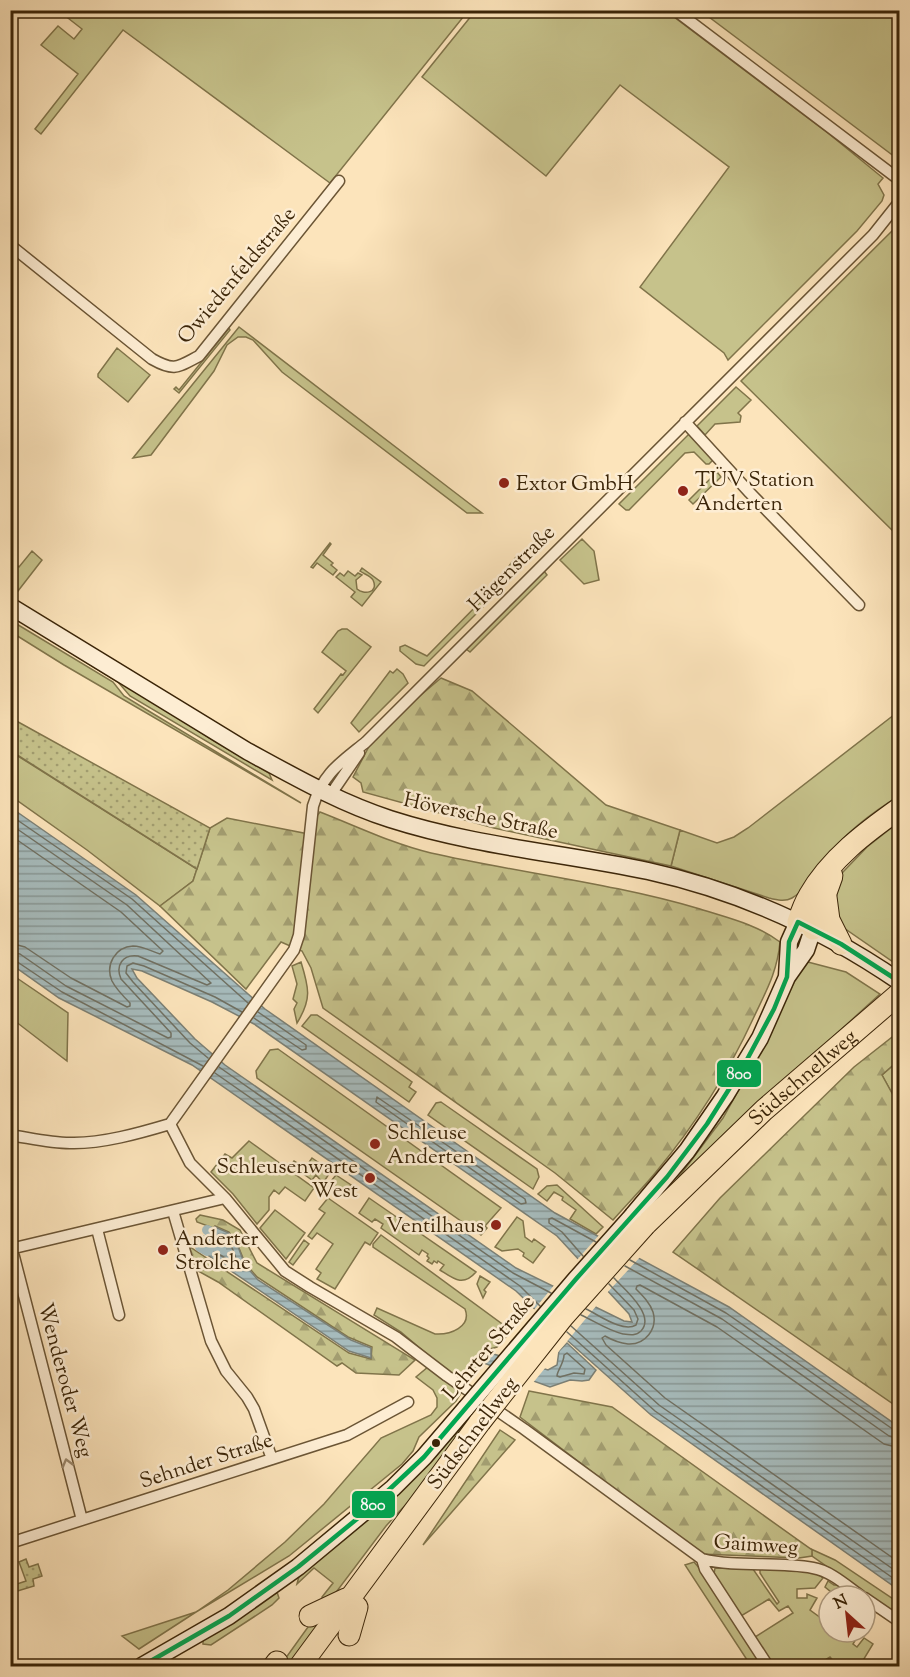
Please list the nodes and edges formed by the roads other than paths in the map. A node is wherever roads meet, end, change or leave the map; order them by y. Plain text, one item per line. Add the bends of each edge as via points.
1 (675, 10) edge
2 (339, 181) dead end
3 (900, 183) edge
4 (900, 201) edge
5 (10, 245) edge
6 (685, 422) junction
7 (859, 605) dead end
8 (10, 606) edge
9 (324, 791) junction
10 (900, 808) edge
11 (837, 862) junction
12 (826, 894) junction
13 (805, 925) junction
14 (841, 944) junction
15 (900, 982) edge
16 (897, 1002) edge
17 (170, 1124) junction
18 (10, 1135) edge
19 (225, 1198) junction
20 (172, 1211) junction
21 (644, 1224) junction
22 (97, 1229) junction
23 (11, 1249) edge
24 (119, 1315) dead end
25 (408, 1402) dead end
26 (478, 1419) junction
27 (272, 1459) junction
28 (82, 1520) junction
29 (10, 1543) edge
30 (702, 1559) junction
31 (844, 1584) edge
32 (355, 1602) junction
33 (877, 1607) edge
34 (310, 1616) dead end
35 (900, 1622) edge
36 (349, 1635) dead end
37 (141, 1666) edge
38 (300, 1666) edge
39 (314, 1666) edge
40 (768, 1666) edge

1 - 3 street
2 - 5 street, Owiedenfeldstraße via 199,356 176,368 152,359
4 - 6 street, Hägenstraße via 873,235
6 - 7 street
6 - 9 street, Hägenstraße via 366,742 332,770
8 - 9 main road, Höversche Straße via 247,750
9 - 13 main road, Höversche Straße via 389,818 434,831 697,884 732,894
9 - 17 street via 312,814 299,936 294,950
10 - 11 highway via 859,838
11 - 12 highway
11 - 13 highway via 808,897
12 - 13 highway
12 - 14 highway via 829,920
13 - 14 main road, Höversche Straße
13 - 21 main road, Lehrter Straße via 789,942 787,978 760,1038
14 - 15 main road, Höversche Straße
16 - 21 highway, Südschnellweg via 711,1174
17 - 18 street via 83,1143
17 - 19 street, Gaimweg via 190,1163
19 - 20 street
19 - 30 street, Gaimweg via 285,1271 396,1337
20 - 22 street
20 - 27 street via 211,1341 226,1371 254,1409
21 - 26 highway, Südschnellweg via 565,1333
21 - 26 main road, Lehrter Straße, bridge via 576,1279
22 - 23 street
22 - 24 street
28 -> 23 street, Wenderoder Weg
25 - 27 street, Sehnder Straße via 347,1435
26 - 32 highway, Südschnellweg
26 - 37 main road, Lehrter Straße via 424,1457 298,1567 229,1616
27 - 28 street, Sehnder Straße
28 - 29 street, Sehnder Straße
30 - 31 street, Gaimweg via 721,1564 814,1568
30 - 40 street
32 - 34 highway
32 - 36 highway
32 - 38 highway, Südschnellweg
32 - 39 highway, Südschnellweg
33 - 35 street

